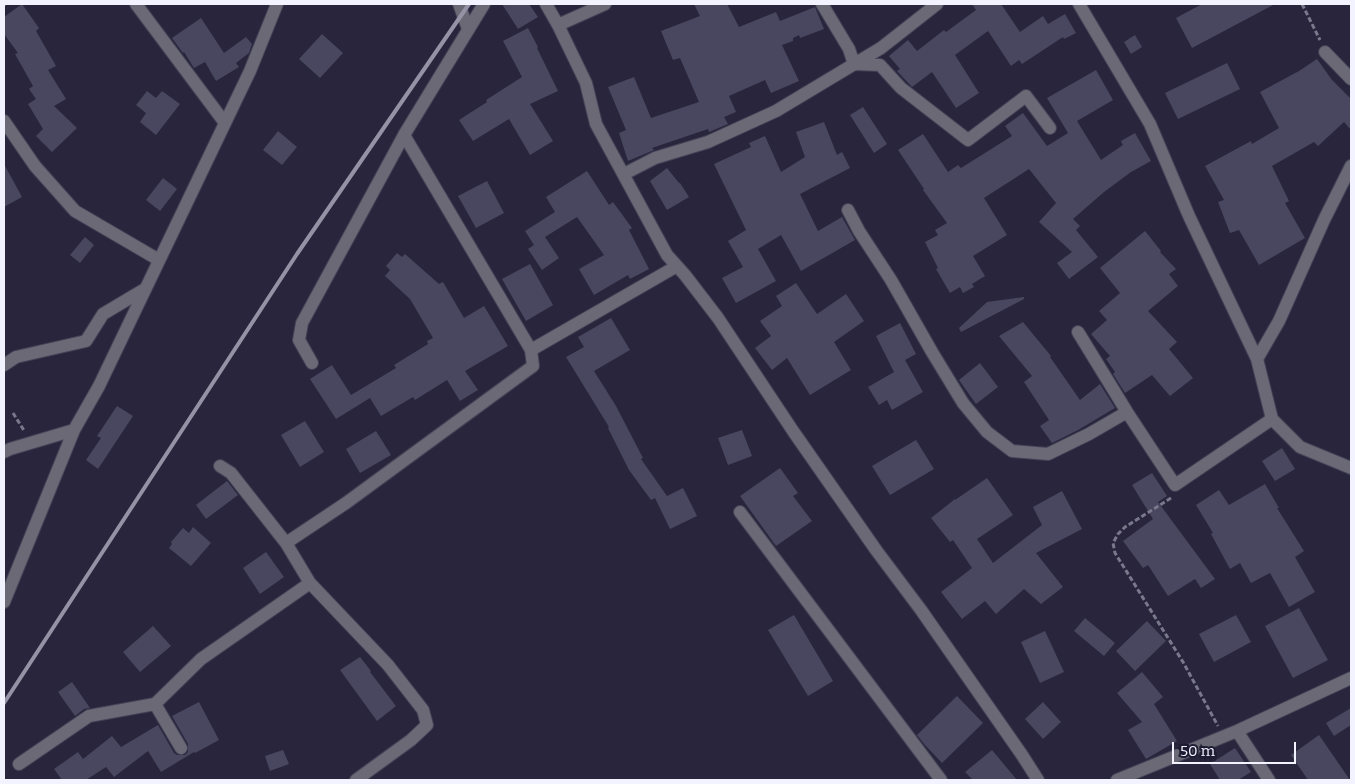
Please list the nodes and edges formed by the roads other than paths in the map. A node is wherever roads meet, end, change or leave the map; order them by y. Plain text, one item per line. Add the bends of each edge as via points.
1 (136, 4) edge
2 (277, 4) edge
3 (459, 4) edge
4 (484, 4) edge
5 (546, 4) edge
6 (603, 4) edge
7 (822, 4) edge
8 (937, 4) edge
9 (1080, 4) edge
10 (558, 25) junction
11 (468, 29) junction
12 (1325, 52) road end
13 (854, 64) junction
14 (1351, 80) edge
15 (4, 120) edge
16 (225, 123) junction
17 (1050, 128) dead end
18 (404, 135) junction
19 (1351, 166) edge
20 (624, 174) junction
21 (848, 210) dead end
22 (159, 260) junction
23 (677, 266) junction
24 (145, 289) junction
25 (1078, 332) dead end
26 (531, 350) junction
27 (1257, 359) junction
28 (312, 363) dead end
29 (4, 365) edge
30 (1127, 412) junction
31 (1272, 420) junction
32 (74, 430) junction
33 (4, 452) edge
34 (220, 466) dead end
35 (1351, 468) edge
36 (740, 512) dead end
37 (286, 543) junction
38 (310, 583) junction
39 (4, 602) edge
40 (1351, 678) edge
41 (155, 704) junction
42 (1231, 733) junction
43 (181, 748) dead end
44 (20, 764) dead end
45 (358, 780) edge
46 (941, 780) edge
47 (1038, 780) edge
48 (1116, 780) edge
49 (1270, 780) edge

1 - 16 street
2 - 16 street
3 - 11 street
4 - 11 street
5 - 10 street
6 - 10 street
7 - 13 street via 849,49
8 - 13 street via 881,48
9 - 27 street via 1150,124 1189,216
10 - 20 street via 586,83 596,124
11 - 18 street
12 - 14 street
13 - 17 street via 880,66 901,88 968,140 1026,96
13 - 20 street via 776,111 708,142 655,158
15 - 22 street via 35,166 75,211
16 - 22 street
18 - 26 street
18 - 28 street via 302,323 299,340
19 - 27 street via 1279,321
20 - 23 street via 667,255
21 - 30 street via 963,404 987,432 1012,451 1048,454
22 - 24 street
23 - 26 street
23 - 47 street via 718,318 793,431 922,610
24 - 29 street via 103,314 86,341 16,357
24 - 32 street via 99,386
25 - 30 street
26 - 37 street via 533,366
27 - 31 street
30 - 31 street via 1175,486
31 - 35 street via 1300,447
32 - 33 street
32 - 39 street
34 - 37 street via 231,473
36 - 46 street
37 - 38 street
38 - 41 street via 201,659
38 - 45 street via 388,665 423,710 427,725
40 - 42 street
41 - 43 street
41 - 44 street via 89,716
42 - 48 street
42 - 49 street

